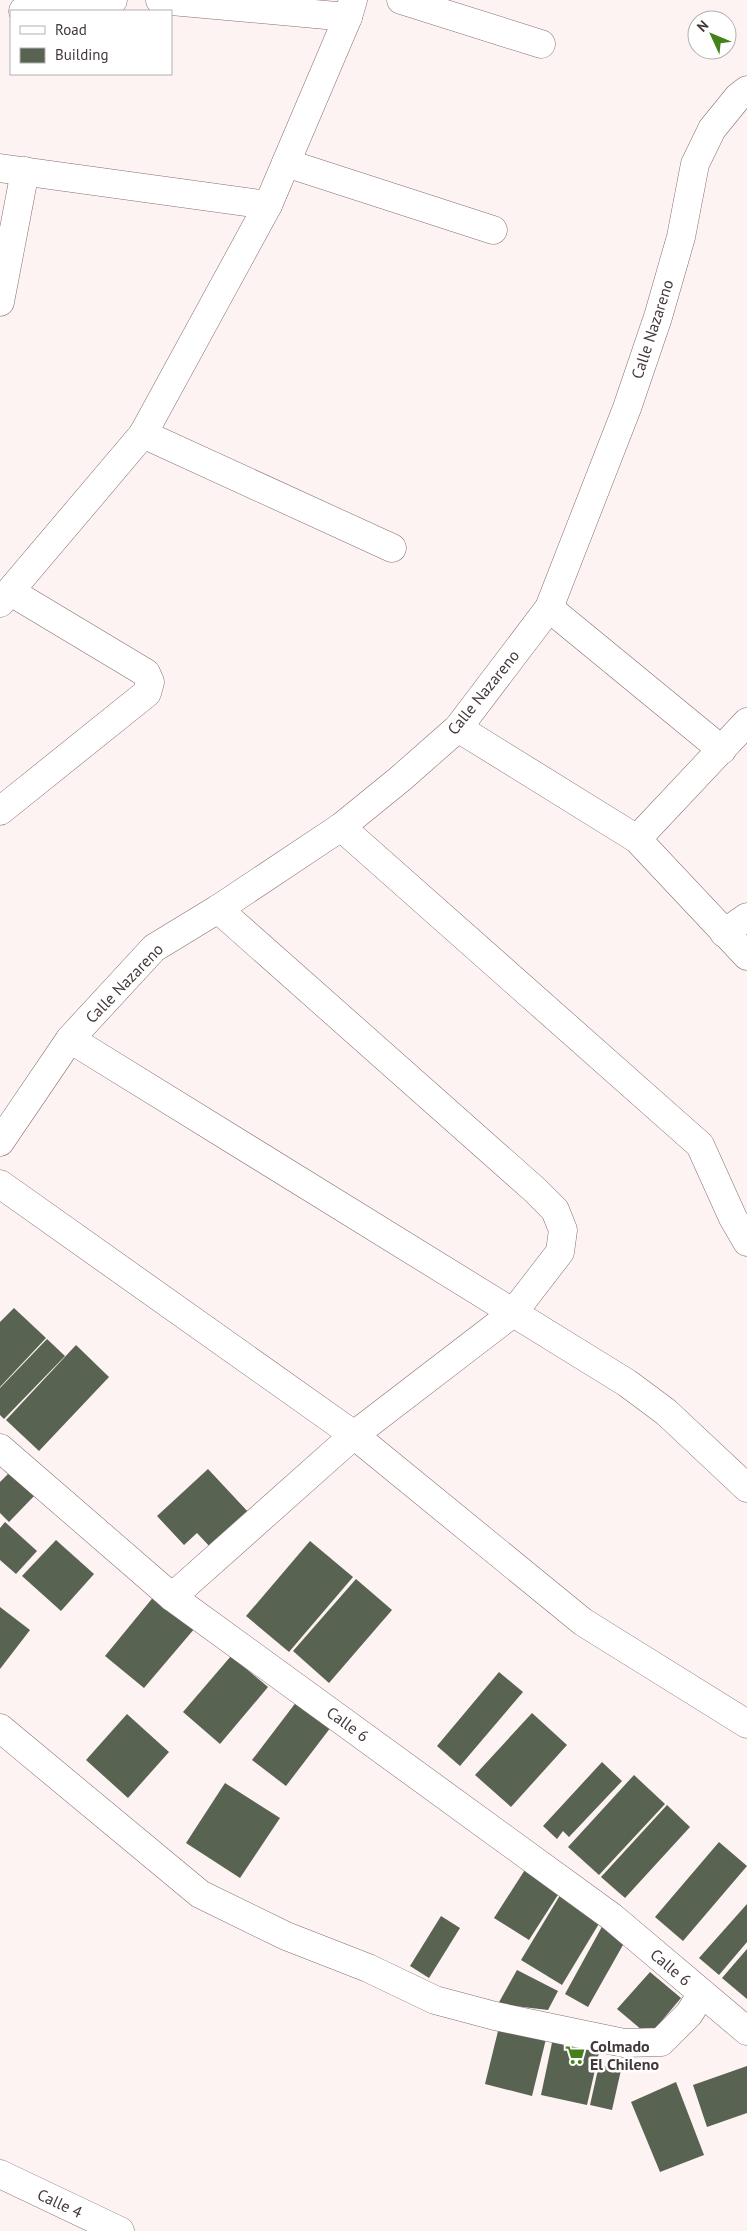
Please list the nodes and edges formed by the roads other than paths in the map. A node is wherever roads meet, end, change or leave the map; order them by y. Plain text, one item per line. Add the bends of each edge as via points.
1 (113, 0) edge
2 (160, 0) edge
3 (401, 0) edge
4 (351, 8) edge
5 (31, 10) edge
6 (541, 44) dead end
7 (747, 90) edge
8 (286, 162) junction
9 (12, 170) edge
10 (268, 204) junction
11 (492, 230) dead end
12 (0, 302) edge
13 (142, 434) junction
14 (392, 548) dead end
15 (5, 598) edge
16 (549, 608) junction
17 (747, 722) edge
18 (458, 728) junction
19 (722, 750) junction
20 (0, 811) edge
21 (341, 827) junction
22 (637, 839) junction
23 (218, 909) junction
24 (747, 917) edge
25 (724, 933) junction
26 (747, 956) edge
27 (70, 1039) junction
28 (0, 1142) edge
29 (0, 1184) edge
30 (747, 1242) edge
31 (513, 1313) junction
32 (354, 1435) junction
33 (2, 1453) edge
34 (747, 1488) edge
35 (172, 1597) junction
36 (747, 1724) edge
37 (0, 1728) edge
38 (702, 1993) junction
39 (747, 2031) edge
40 (0, 2174) edge
41 (120, 2231) edge

1 - 5 street
2 - 4 street
3 - 6 street
4 - 8 street
7 - 16 street, Calle Nazareno via 738,96 712,129 695,164 681,237 658,317 627,408
8 - 10 street
8 - 11 street
9 - 10 street
9 - 12 street
10 - 13 street
13 - 14 street
13 - 15 street
15 - 20 street via 146,673 150,682 147,693
16 - 18 street, Calle Nazareno
16 - 19 street
17 - 19 street
18 - 21 street, Calle Nazareno
18 - 22 street
19 - 22 street
21 - 23 street, Calle Nazareno
21 - 30 street via 700,1145
22 - 25 street
23 - 27 street, Calle Nazareno via 154,948
23 - 31 street via 555,1210 563,1230 560,1252
24 - 25 street
25 - 26 street
27 - 28 street, Calle Nazareno
27 - 31 street
29 - 32 street
31 - 32 street
31 - 34 street via 627,1383 666,1412
32 - 35 street
32 - 36 street via 583,1622
33 - 35 street, Calle 6
35 - 38 street, Calle 6 via 612,1917
37 - 38 street via 200,1894 286,1936 368,1968 435,2000 624,2043 662,2042 689,2014
38 - 39 street, Calle 6
40 - 41 street, Calle 4

